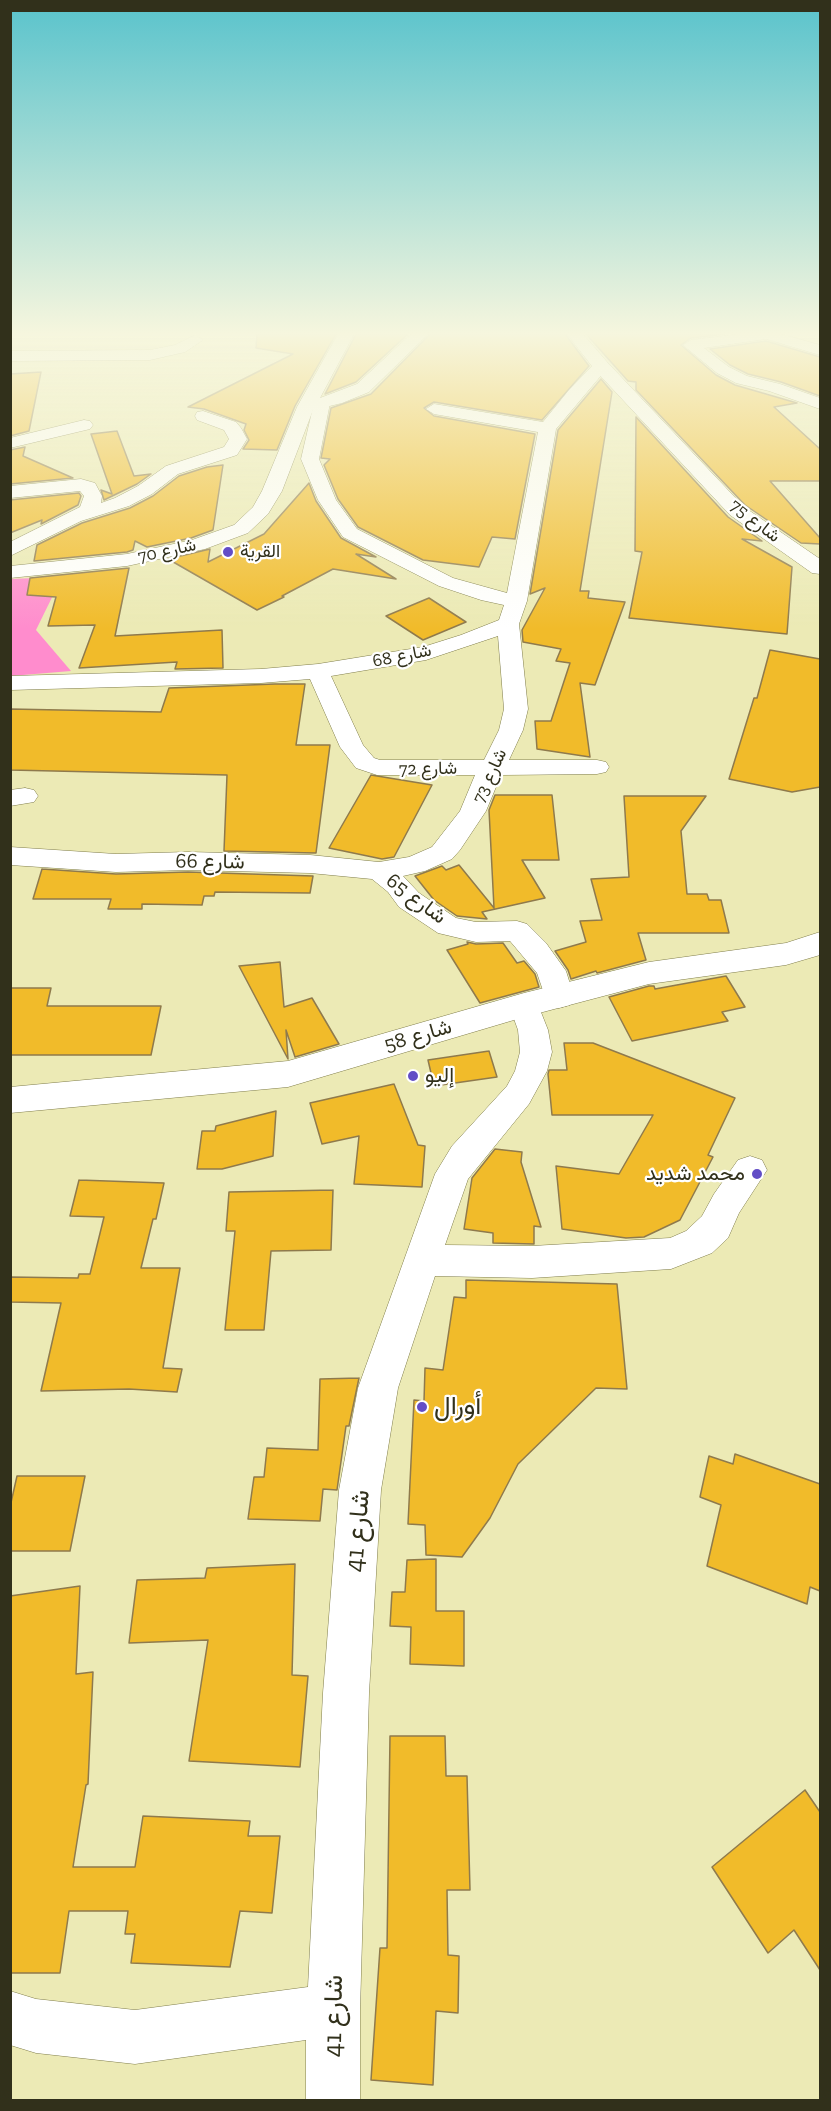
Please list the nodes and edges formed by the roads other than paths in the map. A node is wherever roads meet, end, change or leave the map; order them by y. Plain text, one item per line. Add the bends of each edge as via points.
1 (53, 433) edge
2 (235, 433) edge
3 (301, 433) edge
4 (312, 433) edge
5 (546, 433) edge
6 (663, 433) edge
7 (10, 443) edge
8 (10, 492) edge
9 (76, 517) junction
10 (10, 550) edge
11 (820, 568) edge
12 (10, 572) edge
13 (512, 612) junction
14 (318, 670) junction
15 (10, 683) edge
16 (597, 767) dead end
17 (492, 768) junction
18 (10, 856) edge
19 (42, 860) junction
20 (379, 871) junction
21 (10, 878) edge
22 (820, 942) edge
23 (542, 1001) junction
24 (10, 1100) edge
25 (750, 1170) dead end
26 (424, 1260) junction
27 (333, 2010) junction
28 (10, 2018) edge
29 (333, 2100) edge

1 - 7 street
2 - 9 street via 238,439 231,451 172,470 122,502
3 - 12 street, شارع 70 via 261,510 241,529 198,545 127,560
4 - 13 street via 310,459 327,500 350,533 446,582 488,596
5 - 13 street
6 - 11 street, شارع 75 via 737,511
8 - 9 street via 71,485 88,487 93,503
9 - 10 street
13 - 14 street, شارع 68 via 469,640 426,653
13 - 17 street, شارع 73 via 516,709 511,730
14 - 15 street, شارع 68 via 261,676
14 - 17 street, شارع 72 via 352,747 365,763 390,770
16 - 17 street, شارع 72
17 - 20 street, شارع 73 via 473,811 442,852 415,865
18 - 19 street, شارع 66
19 - 20 street, شارع 66 via 300,864
19 - 21 street
20 - 23 street, شارع 65 via 409,900 448,926 476,932 517,930 551,971
22 - 23 street, شارع 58 via 786,954 649,972
23 - 24 street, شارع 58 via 288,1074
23 - 26 street, شارع 41 via 533,1029 536,1052 531,1071 507,1110 452,1174
25 - 26 street via 715,1227 699,1242 671,1253 532,1262
26 - 27 street, شارع 41 via 378,1388 360,1490 346,1693
27 - 28 street via 135,2037 36,2026
27 - 29 street, شارع 41

